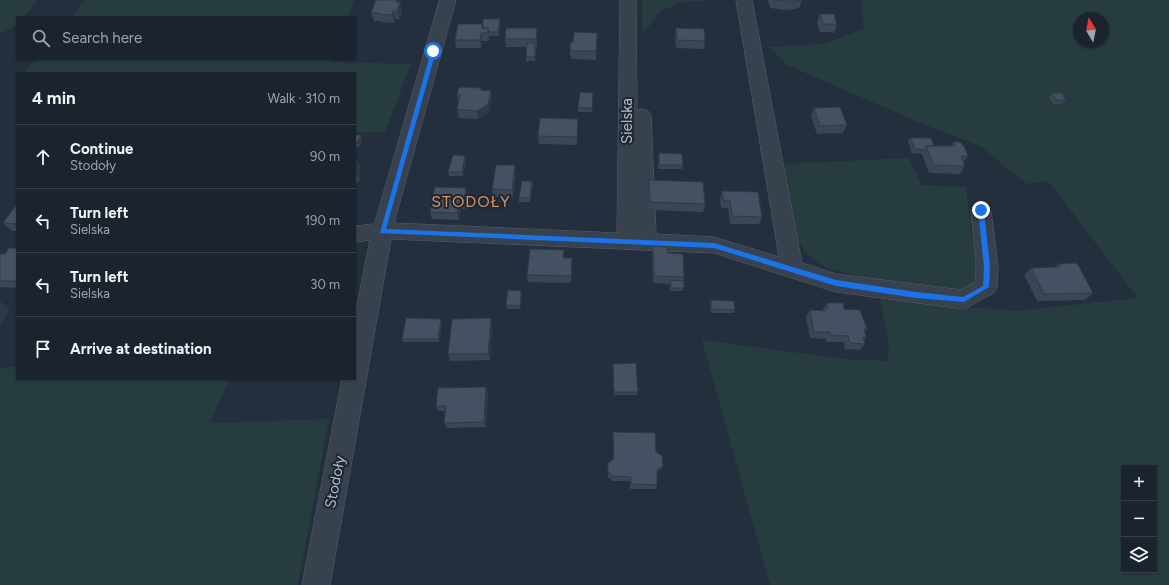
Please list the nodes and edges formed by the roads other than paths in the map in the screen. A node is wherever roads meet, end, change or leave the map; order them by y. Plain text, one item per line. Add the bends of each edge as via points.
1 (448, 0) edge
2 (628, 0) edge
3 (744, 0) edge
4 (640, 57) dead end
5 (981, 210) dead end
6 (382, 231) junction
7 (356, 234) edge
8 (636, 242) junction
9 (792, 270) junction
10 (356, 371) edge
11 (354, 380) edge
12 (316, 585) edge

1 - 6 street
2 - 8 street, Sielska
3 - 9 street
4 - 8 street, Sielska
5 - 9 street via 987,267 986,287 964,300 836,283
6 - 7 street
6 - 8 street
6 - 10 street
8 - 9 street via 714,245
11 - 12 street, Stodoły

